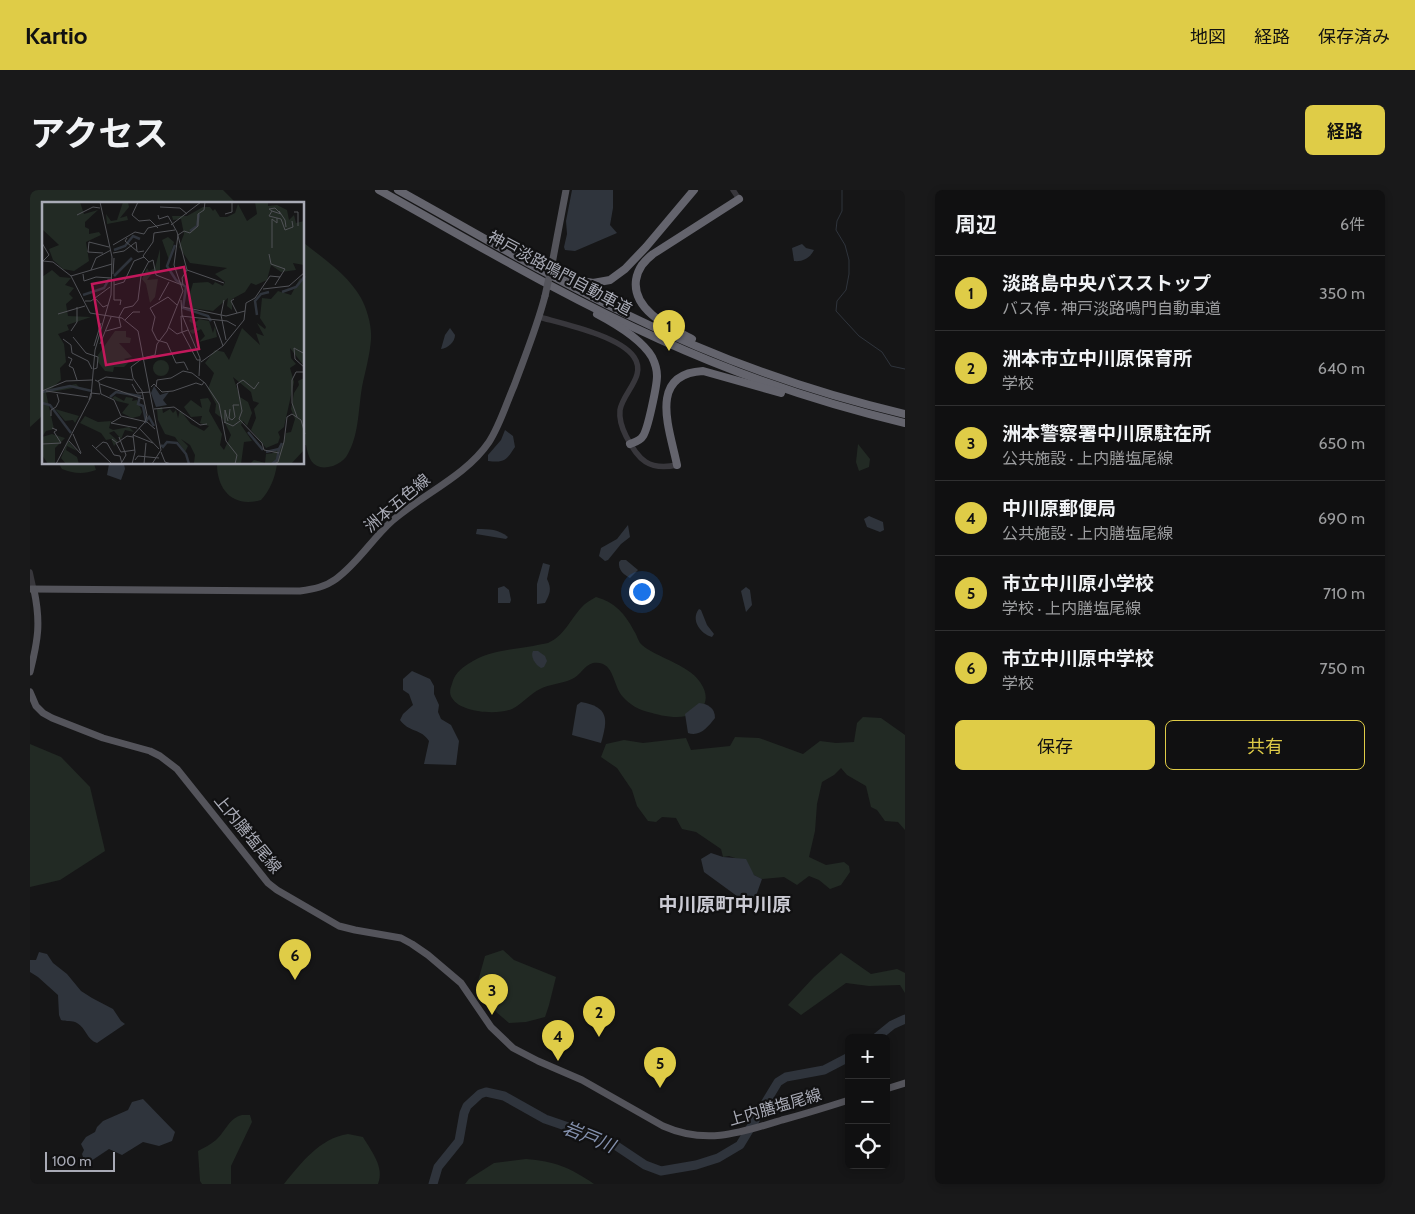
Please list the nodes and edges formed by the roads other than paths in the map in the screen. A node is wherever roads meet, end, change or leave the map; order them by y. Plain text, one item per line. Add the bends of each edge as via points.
1 (379, 190) edge
2 (398, 190) edge
3 (566, 190) edge
4 (694, 190) edge
5 (732, 190) edge
6 (739, 199) joint
7 (455, 222) junction
8 (480, 247) junction
9 (540, 317) junction
10 (794, 383) junction
11 (834, 405) junction
12 (874, 411) junction
13 (905, 414) edge
14 (905, 423) edge
15 (630, 444) junction
16 (677, 465) joint
17 (30, 572) edge
18 (32, 589) edge
19 (30, 672) edge
20 (30, 692) edge
21 (905, 1083) edge
22 (890, 1088) edge
23 (845, 1101) edge

1 - 8 highway, 神戸淡路鳴門自動車道
2 - 7 highway, 神戸淡路鳴門自動車道
3 - 9 main road, 洲本五色線, bridge
4 - 7 highway via 625,269 610,280 599,282 577,280
5 - 6 street
6 - 10 highway via 644,261 637,276 638,296 651,314 678,332
7 - 10 highway, 神戸淡路鳴門自動車道 via 633,318 708,351
8 - 11 highway, 神戸淡路鳴門自動車道 via 659,339 744,375
8 - 15 highway via 513,269 601,316 647,351 655,364 656,387 645,433
9 - 15 street via 599,335 633,355 638,366 637,376 620,411 621,424
9 - 18 main road, 洲本五色線 via 506,407 488,442 461,470 393,521 329,583 311,590 289,591
10 - 12 highway, 神戸淡路鳴門自動車道
11 - 12 highway, 神戸淡路鳴門自動車道
11 - 16 highway via 709,372 685,374 672,385 666,403
12 - 13 highway, 神戸淡路鳴門自動車道
12 - 14 highway, 神戸淡路鳴門自動車道
15 - 16 street via 649,464 661,467
17 - 18 street
18 - 19 main road via 39,615
20 - 23 main road, 上内膳塩尾線 via 36,706 52,718 165,759 177,769 268,883 339,926 401,938 461,982 490,1027 514,1048 582,1080 670,1129 721,1137
21 - 22 main road

